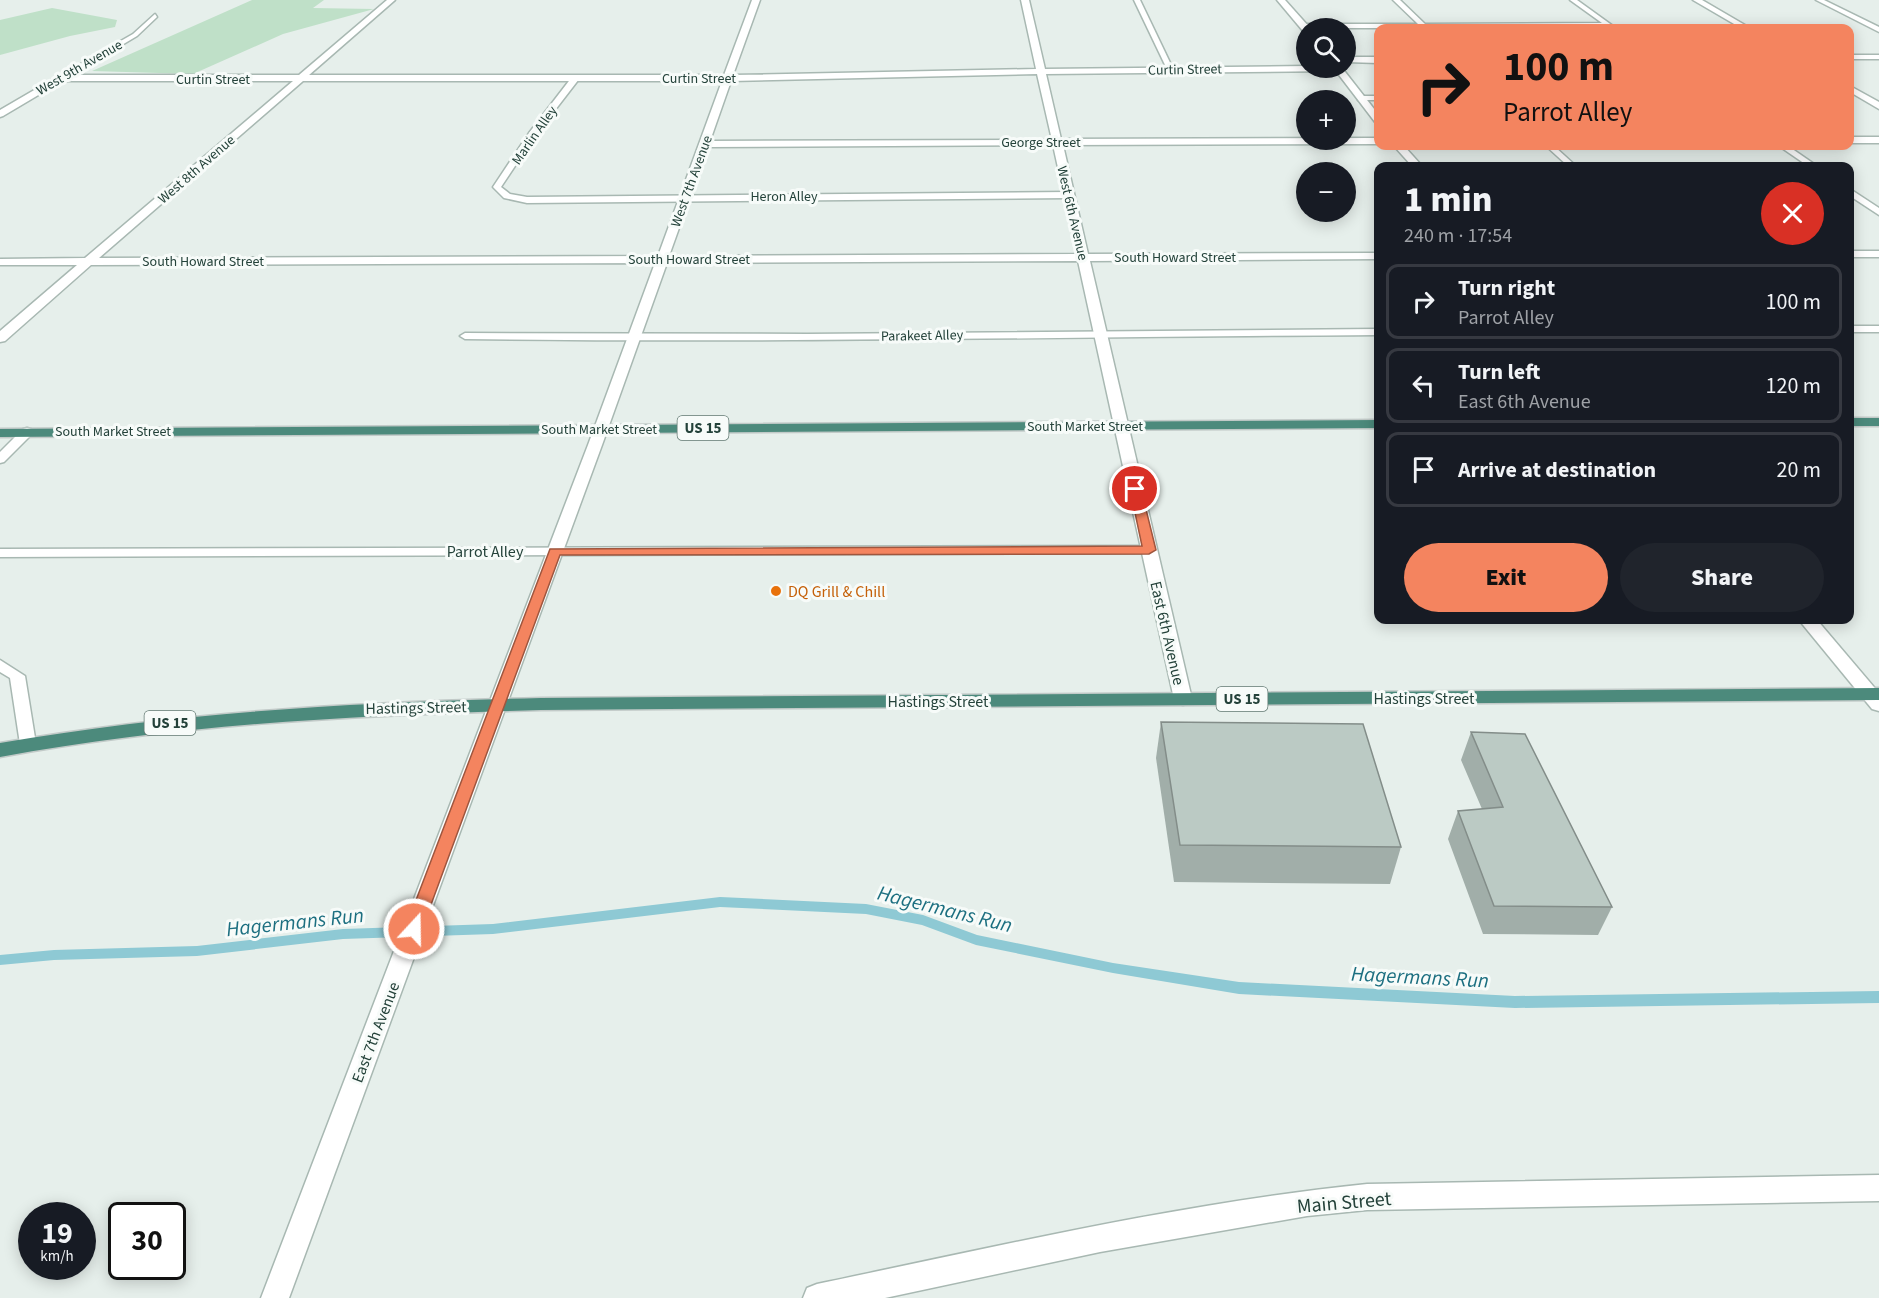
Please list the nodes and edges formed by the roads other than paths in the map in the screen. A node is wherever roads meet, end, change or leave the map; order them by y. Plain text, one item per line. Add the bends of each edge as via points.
1 (391, 0) edge
2 (756, 0) edge
3 (1025, 0) edge
4 (1137, 0) edge
5 (1281, 0) edge
6 (1396, 0) edge
7 (1573, 0) edge
8 (1697, 0) edge
9 (1819, 0) edge
10 (155, 16) dead end
11 (1296, 18) edge
12 (1865, 23) junction
13 (1879, 23) edge
14 (1422, 24) edge
15 (1607, 24) edge
16 (1739, 24) edge
17 (1374, 27) edge
18 (1356, 28) edge
19 (1879, 30) edge
20 (1854, 57) edge
21 (1879, 57) edge
22 (1356, 60) edge
23 (1374, 60) edge
24 (1296, 68) edge
25 (1171, 69) junction
26 (1041, 72) junction
27 (60, 78) junction
28 (728, 78) junction
29 (1346, 78) edge
30 (301, 79) junction
31 (575, 79) junction
32 (1854, 90) edge
33 (1361, 98) junction
34 (1374, 98) edge
35 (1879, 106) edge
36 (0, 114) edge
37 (1374, 115) edge
38 (1854, 140) edge
39 (1879, 140) edge
40 (1374, 141) edge
41 (1057, 142) junction
42 (704, 144) junction
43 (1403, 150) edge
44 (1554, 150) edge
45 (1789, 150) edge
46 (1413, 162) edge
47 (1568, 162) edge
48 (1807, 162) edge
49 (501, 193) joint
50 (1069, 195) junction
51 (1854, 195) edge
52 (685, 196) junction
53 (1879, 212) edge
54 (1854, 254) edge
55 (1879, 254) edge
56 (1374, 256) edge
57 (1083, 257) junction
58 (662, 259) junction
59 (0, 262) edge
60 (89, 262) junction
61 (1854, 329) edge
62 (1879, 329) edge
63 (1374, 332) edge
64 (1100, 333) junction
65 (465, 336) dead end
66 (0, 338) edge
67 (633, 339) junction
68 (1854, 422) edge
69 (1879, 422) edge
70 (1374, 424) edge
71 (1121, 426) junction
72 (601, 429) junction
73 (27, 432) junction
74 (0, 433) edge
75 (0, 459) edge
76 (1149, 550) junction
77 (555, 551) junction
78 (0, 553) edge
79 (1811, 624) edge
80 (0, 665) edge
81 (1876, 698) edge
82 (1183, 699) junction
83 (497, 705) junction
84 (28, 744) junction
85 (0, 750) edge
86 (1879, 1188) edge
87 (276, 1298) edge
88 (817, 1298) edge

1 - 30 street, West 8th Avenue
2 - 28 street, West 7th Avenue
3 - 26 street, West 6th Avenue
4 - 25 lane
5 - 11 street
6 - 14 lane
7 - 15 lane
8 - 16 street
9 - 12 lane
10 - 27 lane, West 9th Avenue via 135,35
12 - 13 lane
12 - 19 lane
17 - 18 lane
20 - 21 street
22 - 23 street
24 - 25 street, Curtin Street
25 - 26 street, Curtin Street
26 - 28 street, Curtin Street
26 - 41 street, West 6th Avenue
27 - 30 street, Curtin Street
27 - 36 street, West 9th Avenue
28 - 31 street, Curtin Street
28 - 42 street, West 7th Avenue
29 - 33 street
30 - 31 street, Curtin Street
30 - 60 street, West 8th Avenue
31 - 49 lane, Marlin Alley via 497,187
32 - 35 street
33 - 34 lane
33 - 37 street
38 - 39 street
40 - 41 street, George Street
41 - 42 street, George Street
41 - 50 street, West 6th Avenue
42 - 52 street, West 7th Avenue
43 - 46 street
44 - 47 lane
45 - 48 lane
49 - 52 lane, Heron Alley via 527,200
50 - 52 lane, Heron Alley
50 - 57 street, West 6th Avenue
51 - 53 lane
52 - 58 street, West 7th Avenue
54 - 55 street
56 - 57 street, South Howard Street
57 - 58 street, South Howard Street
57 - 64 street, West 6th Avenue
58 - 60 street, South Howard Street
58 - 67 street, West 7th Avenue
59 - 60 street, South Howard Street
60 - 66 street, West 8th Avenue
61 - 62 lane
63 - 64 lane, Parakeet Alley
64 - 67 lane, Parakeet Alley
64 - 71 street, West 6th Avenue
65 - 67 lane, Parakeet Alley
67 - 72 street, West 7th Avenue
68 - 69 highway
70 - 71 highway, South Market Street / US 15
71 - 72 highway, South Market Street / US 15
71 - 76 street, East 6th Avenue
72 - 73 highway, South Market Street / US 15
72 - 77 street, East 7th Avenue
73 - 74 highway, South Market Street / US 15
73 - 75 lane
76 - 77 lane, Parrot Alley
76 - 82 street, East 6th Avenue
77 - 78 lane, Parrot Alley
77 - 83 street, East 7th Avenue
79 - 81 street
80 - 84 lane via 17,676
81 - 82 highway, Hastings Street / US 15
82 - 83 highway, Hastings Street / US 15
83 - 84 highway, Hastings Street / US 15 via 246,715
83 - 87 street, East 7th Avenue
84 - 85 highway, Hastings Street / US 15
86 - 88 street, Main Street via 1367,1197 1307,1203 1100,1239

